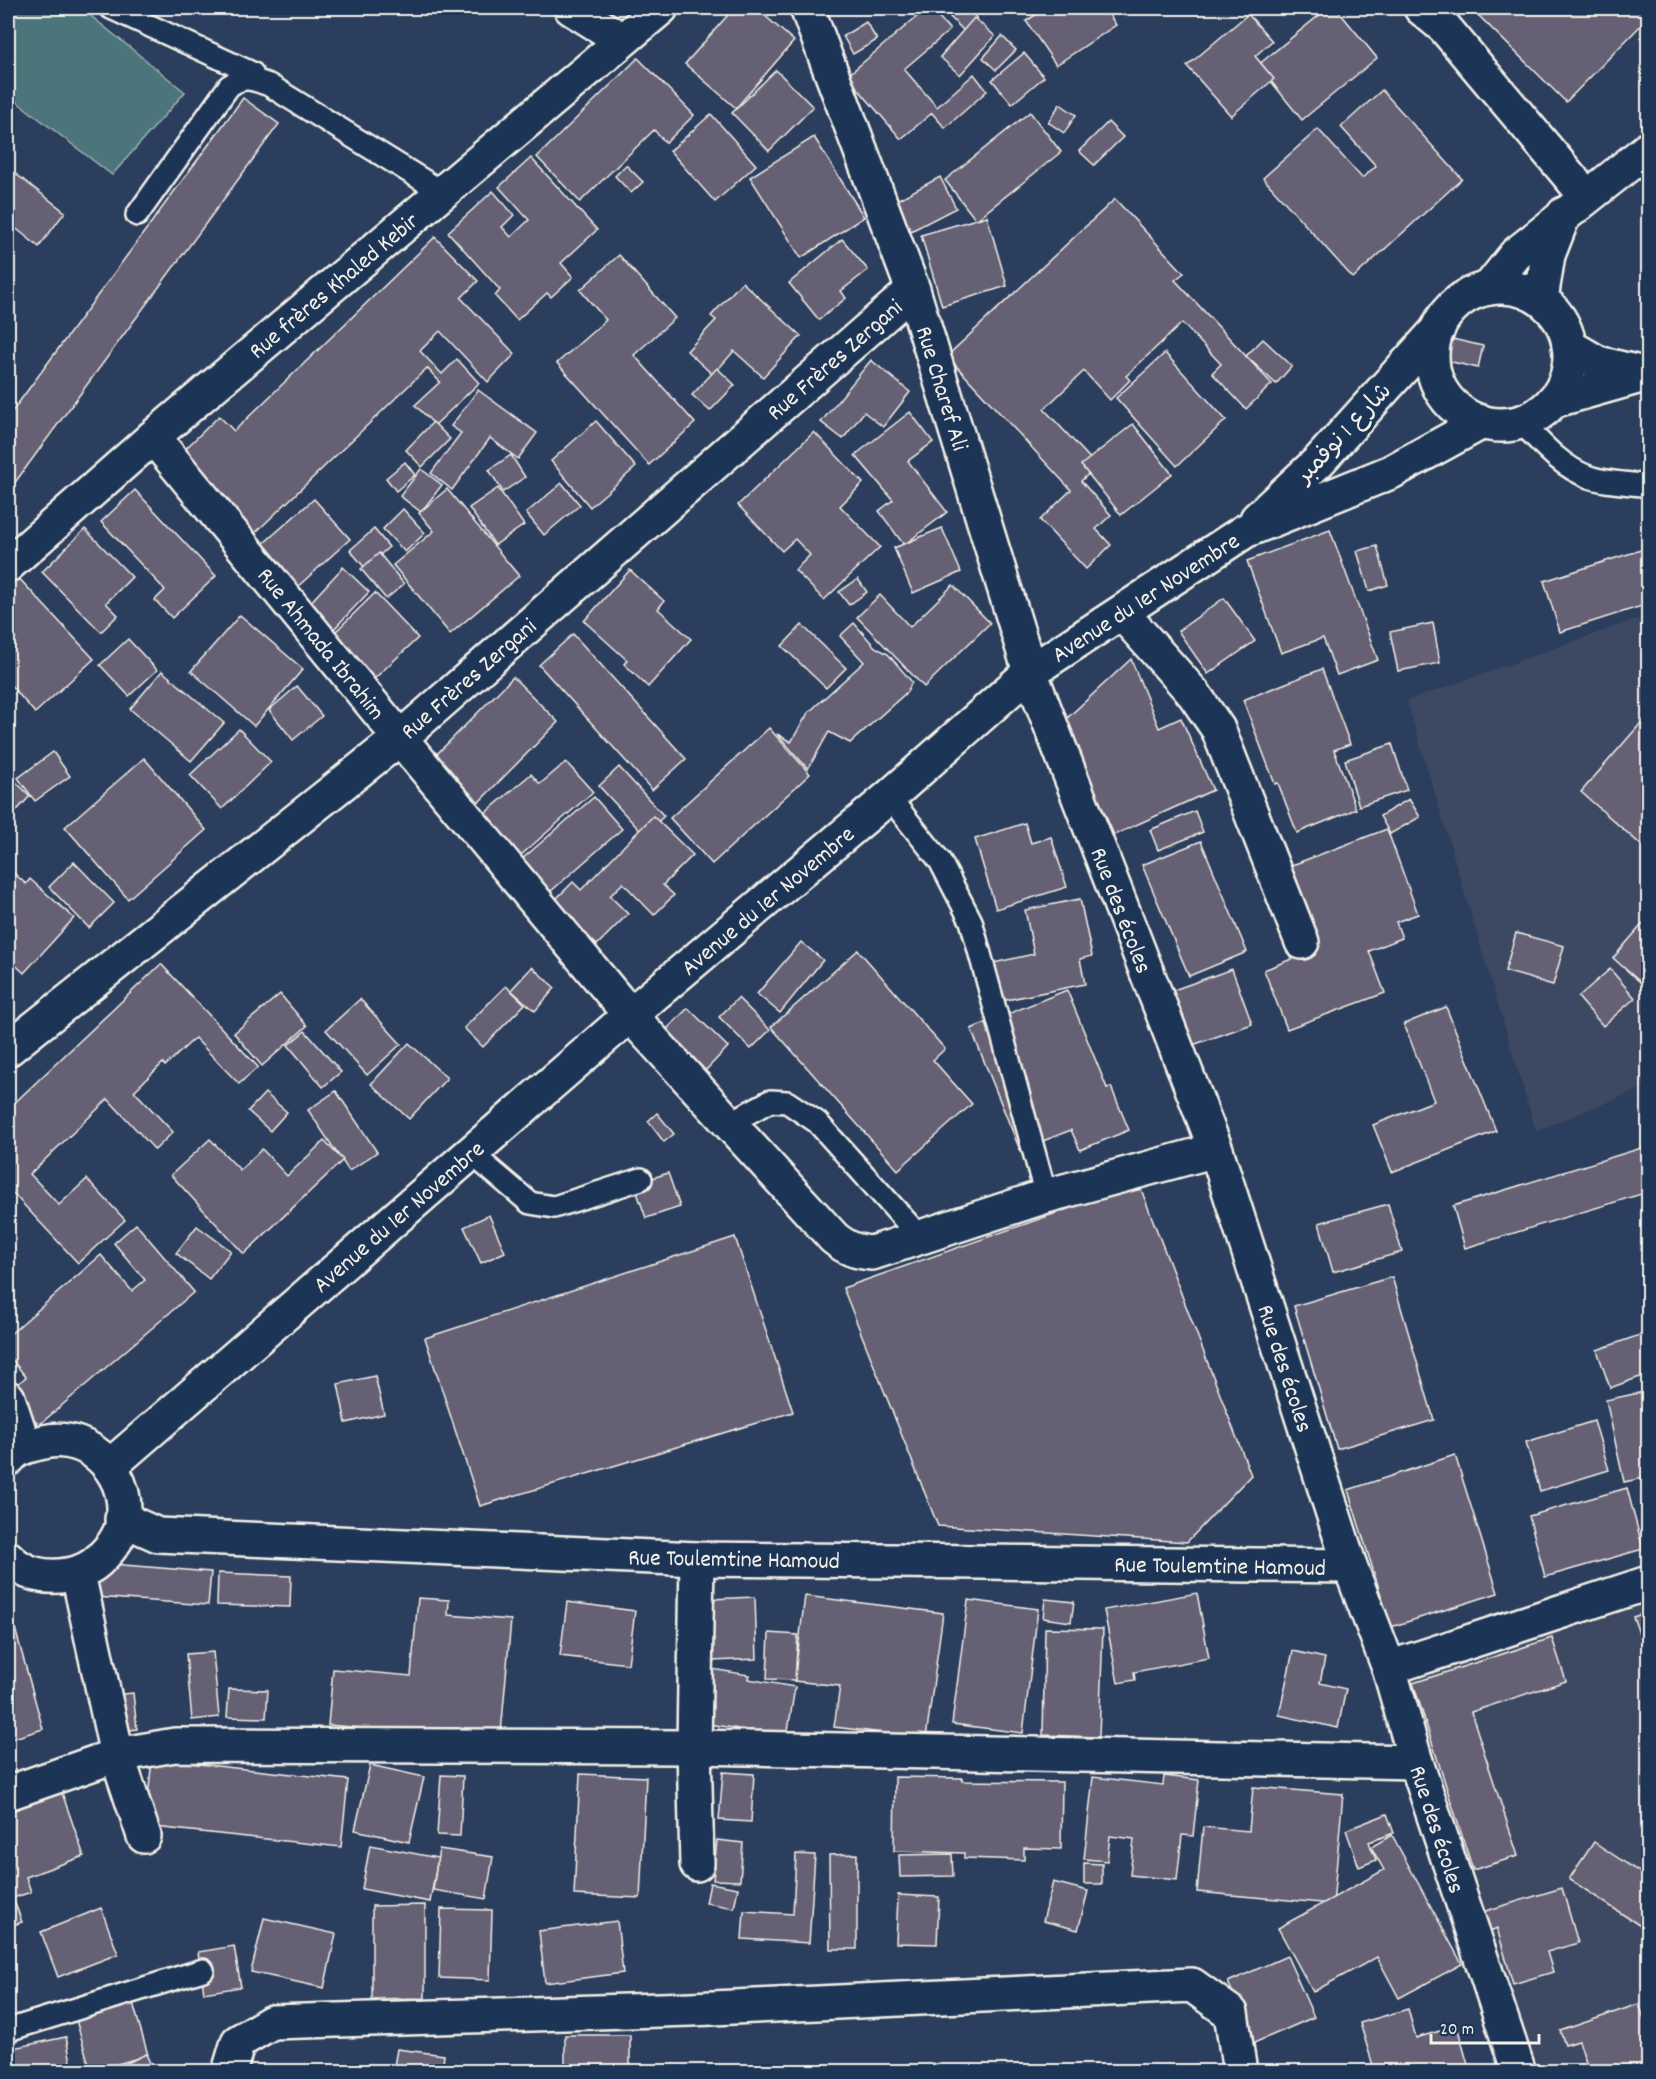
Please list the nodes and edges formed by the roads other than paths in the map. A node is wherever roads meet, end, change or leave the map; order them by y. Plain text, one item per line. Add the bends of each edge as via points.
1 (111, 8) edge
2 (571, 8) edge
3 (661, 8) edge
4 (807, 8) edge
5 (1420, 8) edge
6 (622, 40) junction
7 (250, 78) junction
8 (1648, 149) edge
9 (442, 192) junction
10 (1575, 205) junction
11 (137, 216) dead end
12 (1489, 288) junction
13 (913, 290) junction
14 (1541, 299) junction
15 (1438, 329) junction
16 (1569, 346) junction
17 (1647, 374) edge
18 (1553, 401) junction
19 (1482, 422) junction
20 (1521, 422) junction
21 (153, 437) junction
22 (1648, 486) edge
23 (1245, 531) junction
24 (8, 565) edge
25 (1122, 613) junction
26 (1029, 672) junction
27 (400, 738) junction
28 (889, 797) junction
29 (1302, 942) dead end
30 (630, 1015) junction
31 (8, 1049) edge
32 (730, 1123) junction
33 (1216, 1150) junction
34 (471, 1153) junction
35 (641, 1179) dead end
36 (1046, 1196) junction
37 (920, 1237) junction
38 (8, 1398) edge
39 (16, 1453) edge
40 (110, 1466) junction
41 (122, 1519) junction
42 (8, 1558) edge
43 (698, 1559) junction
44 (1350, 1566) junction
45 (78, 1574) junction
46 (1648, 1583) edge
47 (1389, 1668) junction
48 (694, 1747) junction
49 (117, 1755) junction
50 (1416, 1762) junction
51 (8, 1792) edge
52 (144, 1836) dead end
53 (697, 1864) dead end
54 (203, 1970) dead end
55 (8, 2030) edge
56 (229, 2072) edge
57 (1240, 2072) edge
58 (1519, 2072) edge

1 - 7 lane via 252,73
2 - 6 street
3 - 6 street, Rue frères Khaled Kebir
4 - 13 street, Rue Charef Ali
5 - 10 street via 1444,27
6 - 9 street, Rue frères Khaled Kebir
7 - 9 lane via 269,85
7 - 11 lane via 229,86
8 - 10 street
9 - 21 street, Rue frères Khaled Kebir
10 - 12 street via 1516,254
10 - 14 street via 1548,255
12 - 14 street via 1507,287
12 - 15 street via 1458,302
13 - 26 street, Rue Charef Ali
13 - 27 street, Rue Frères Zergani
14 - 16 street via 1565,328
15 - 19 street via 1432,348 1439,386 1449,402
15 - 23 street, شارع 1 نوفمبر via 1318,461
16 - 17 street via 1598,363
16 - 18 street via 1564,385
17 - 18 street
18 - 20 street via 1539,414
19 - 20 street
19 - 23 street, Avenue du 1er Novembre via 1391,472
20 - 22 lane via 1545,448 1589,477
21 - 24 street, Rue frères Khaled Kebir
21 - 27 street, Rue Ahmada Ibrahim
23 - 25 street, Avenue du 1er Novembre
25 - 26 street, Avenue du 1er Novembre
25 - 29 street via 1194,694 1218,729
26 - 28 street, Avenue du 1er Novembre
26 - 33 street, Rue des écoles
27 - 30 street, Rue Ahmada Ibrahim
27 - 31 street, Rue Frères Zergani
28 - 30 street, Avenue du 1er Novembre
28 - 36 lane via 940,861 971,921
30 - 32 street, Rue Ahmada Ibrahim
30 - 34 street, Avenue du 1er Novembre
32 - 37 street, Rue Ahmada Ibrahim via 843,1245 872,1253
32 - 37 lane via 770,1101 787,1102 817,1122
33 - 36 street, Rue Ahmada Ibrahim
33 - 44 street, Rue des écoles
34 - 35 lane via 530,1203 554,1206
34 - 40 street, Avenue du 1er Novembre
36 - 37 street, Rue Ahmada Ibrahim
38 - 39 street
39 - 40 street via 56,1439 70,1440 93,1450
40 - 41 street via 121,1487
41 - 43 street, Rue Toulemtine Hamoud via 158,1535
41 - 45 street via 111,1548
42 - 45 street via 30,1573 54,1577
43 - 44 street, Rue Toulemtine Hamoud
43 - 48 street
44 - 47 street, Rue des écoles
45 - 49 street
46 - 47 street
47 - 50 street, Rue des écoles
48 - 49 street via 175,1745
48 - 50 street
48 - 53 street
49 - 51 street
49 - 52 street
50 - 58 street, Rue des écoles
54 - 55 lane
56 - 57 street via 238,2042 272,2022 703,2008 1192,1985 1232,2013

